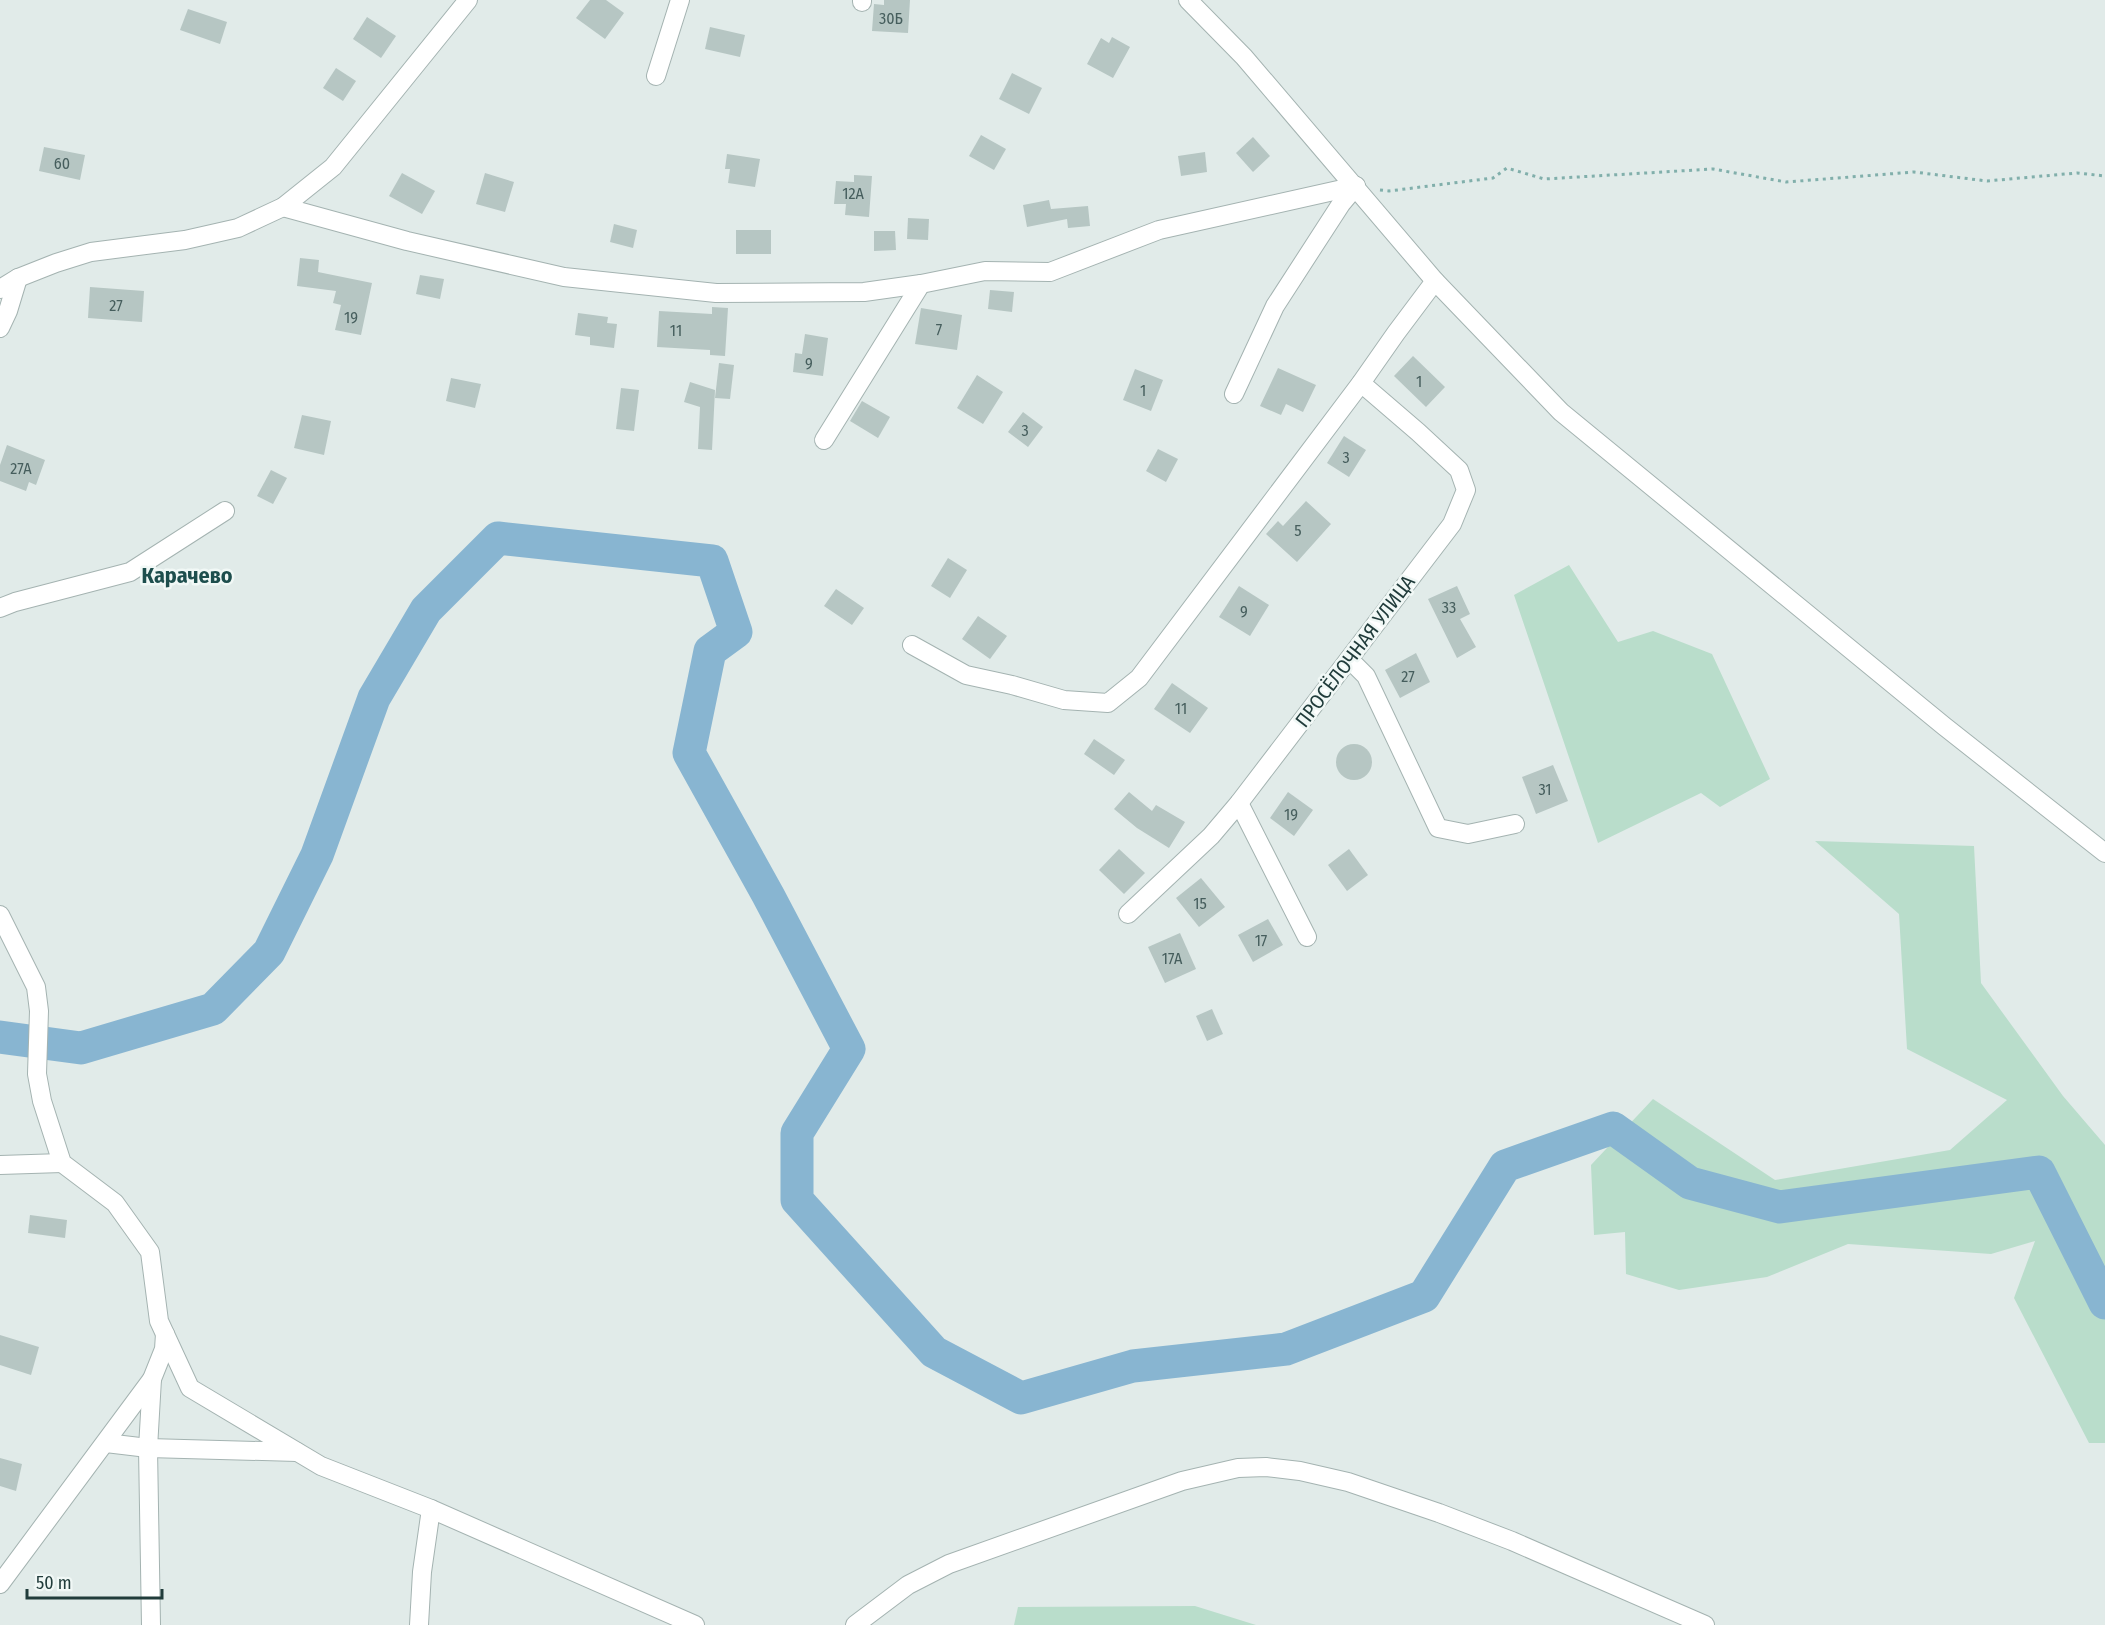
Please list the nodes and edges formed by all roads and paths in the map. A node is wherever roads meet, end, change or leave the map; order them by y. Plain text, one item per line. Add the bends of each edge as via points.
1 (468, 0) edge
2 (680, 0) edge
3 (1188, 0) edge
4 (656, 76) dead end
5 (2105, 176) edge
6 (1356, 186) junction
7 (283, 207) junction
8 (18, 279) junction
9 (1435, 281) junction
10 (921, 284) junction
11 (0, 289) edge
12 (0, 328) edge
13 (1361, 383) junction
14 (1234, 394) dead end
15 (824, 440) dead end
16 (225, 510) dead end
17 (0, 608) edge
18 (912, 645) dead end
19 (1349, 659) junction
20 (1239, 803) junction
21 (1515, 824) dead end
22 (2105, 853) edge
23 (1128, 914) dead end
24 (0, 915) edge
25 (1307, 937) dead end
26 (62, 1163) junction
27 (0, 1165) edge
28 (165, 1334) junction
29 (152, 1379) junction
30 (106, 1443) junction
31 (148, 1448) junction
32 (298, 1452) junction
33 (431, 1509) junction
34 (0, 1584) edge
35 (151, 1625) edge
36 (419, 1625) edge
37 (695, 1625) edge
38 (855, 1625) edge
39 (1704, 1625) edge

1 - 7 street via 333,167
2 - 4 street
3 - 6 street via 1244,57
5 - 6 path via 2077,173 1986,181 1914,172 1786,182 1713,169 1544,179 1507,168 1493,178 1389,191
6 - 9 street
6 - 10 street via 1159,230 1050,272 984,271
6 - 14 street via 1275,306
7 - 8 street via 238,228 185,240 91,252
7 - 10 street via 406,241 564,277 716,292 864,292
8 - 11 street
8 - 12 street
9 - 13 street
9 - 22 street via 1561,412
10 - 15 street
13 - 18 street via 1139,678 1108,703 1064,700 966,675
13 - 19 street, ПРОСЁЛОЧНАЯ УЛИЦА via 1459,470 1466,490 1452,524
16 - 17 street via 130,572
19 - 20 street, ПРОСЁЛОЧНАЯ УЛИЦА
19 - 21 street via 1366,676 1438,828 1468,834
20 - 23 street, ПРОСЁЛОЧНАЯ УЛИЦА via 1211,837
20 - 25 street
24 - 26 street via 36,987 36,1074
26 - 27 street
26 - 28 street via 115,1203 150,1252 159,1321
28 - 29 street via 164,1349
28 - 32 street via 190,1388
29 - 30 street
29 - 31 street
30 - 31 street
30 - 34 street
31 - 32 street
31 - 35 street
32 - 33 street via 321,1466
33 - 36 street
33 - 37 street
38 - 39 street via 908,1585 949,1564 1182,1481 1238,1468 1266,1467 1348,1482 1439,1513

